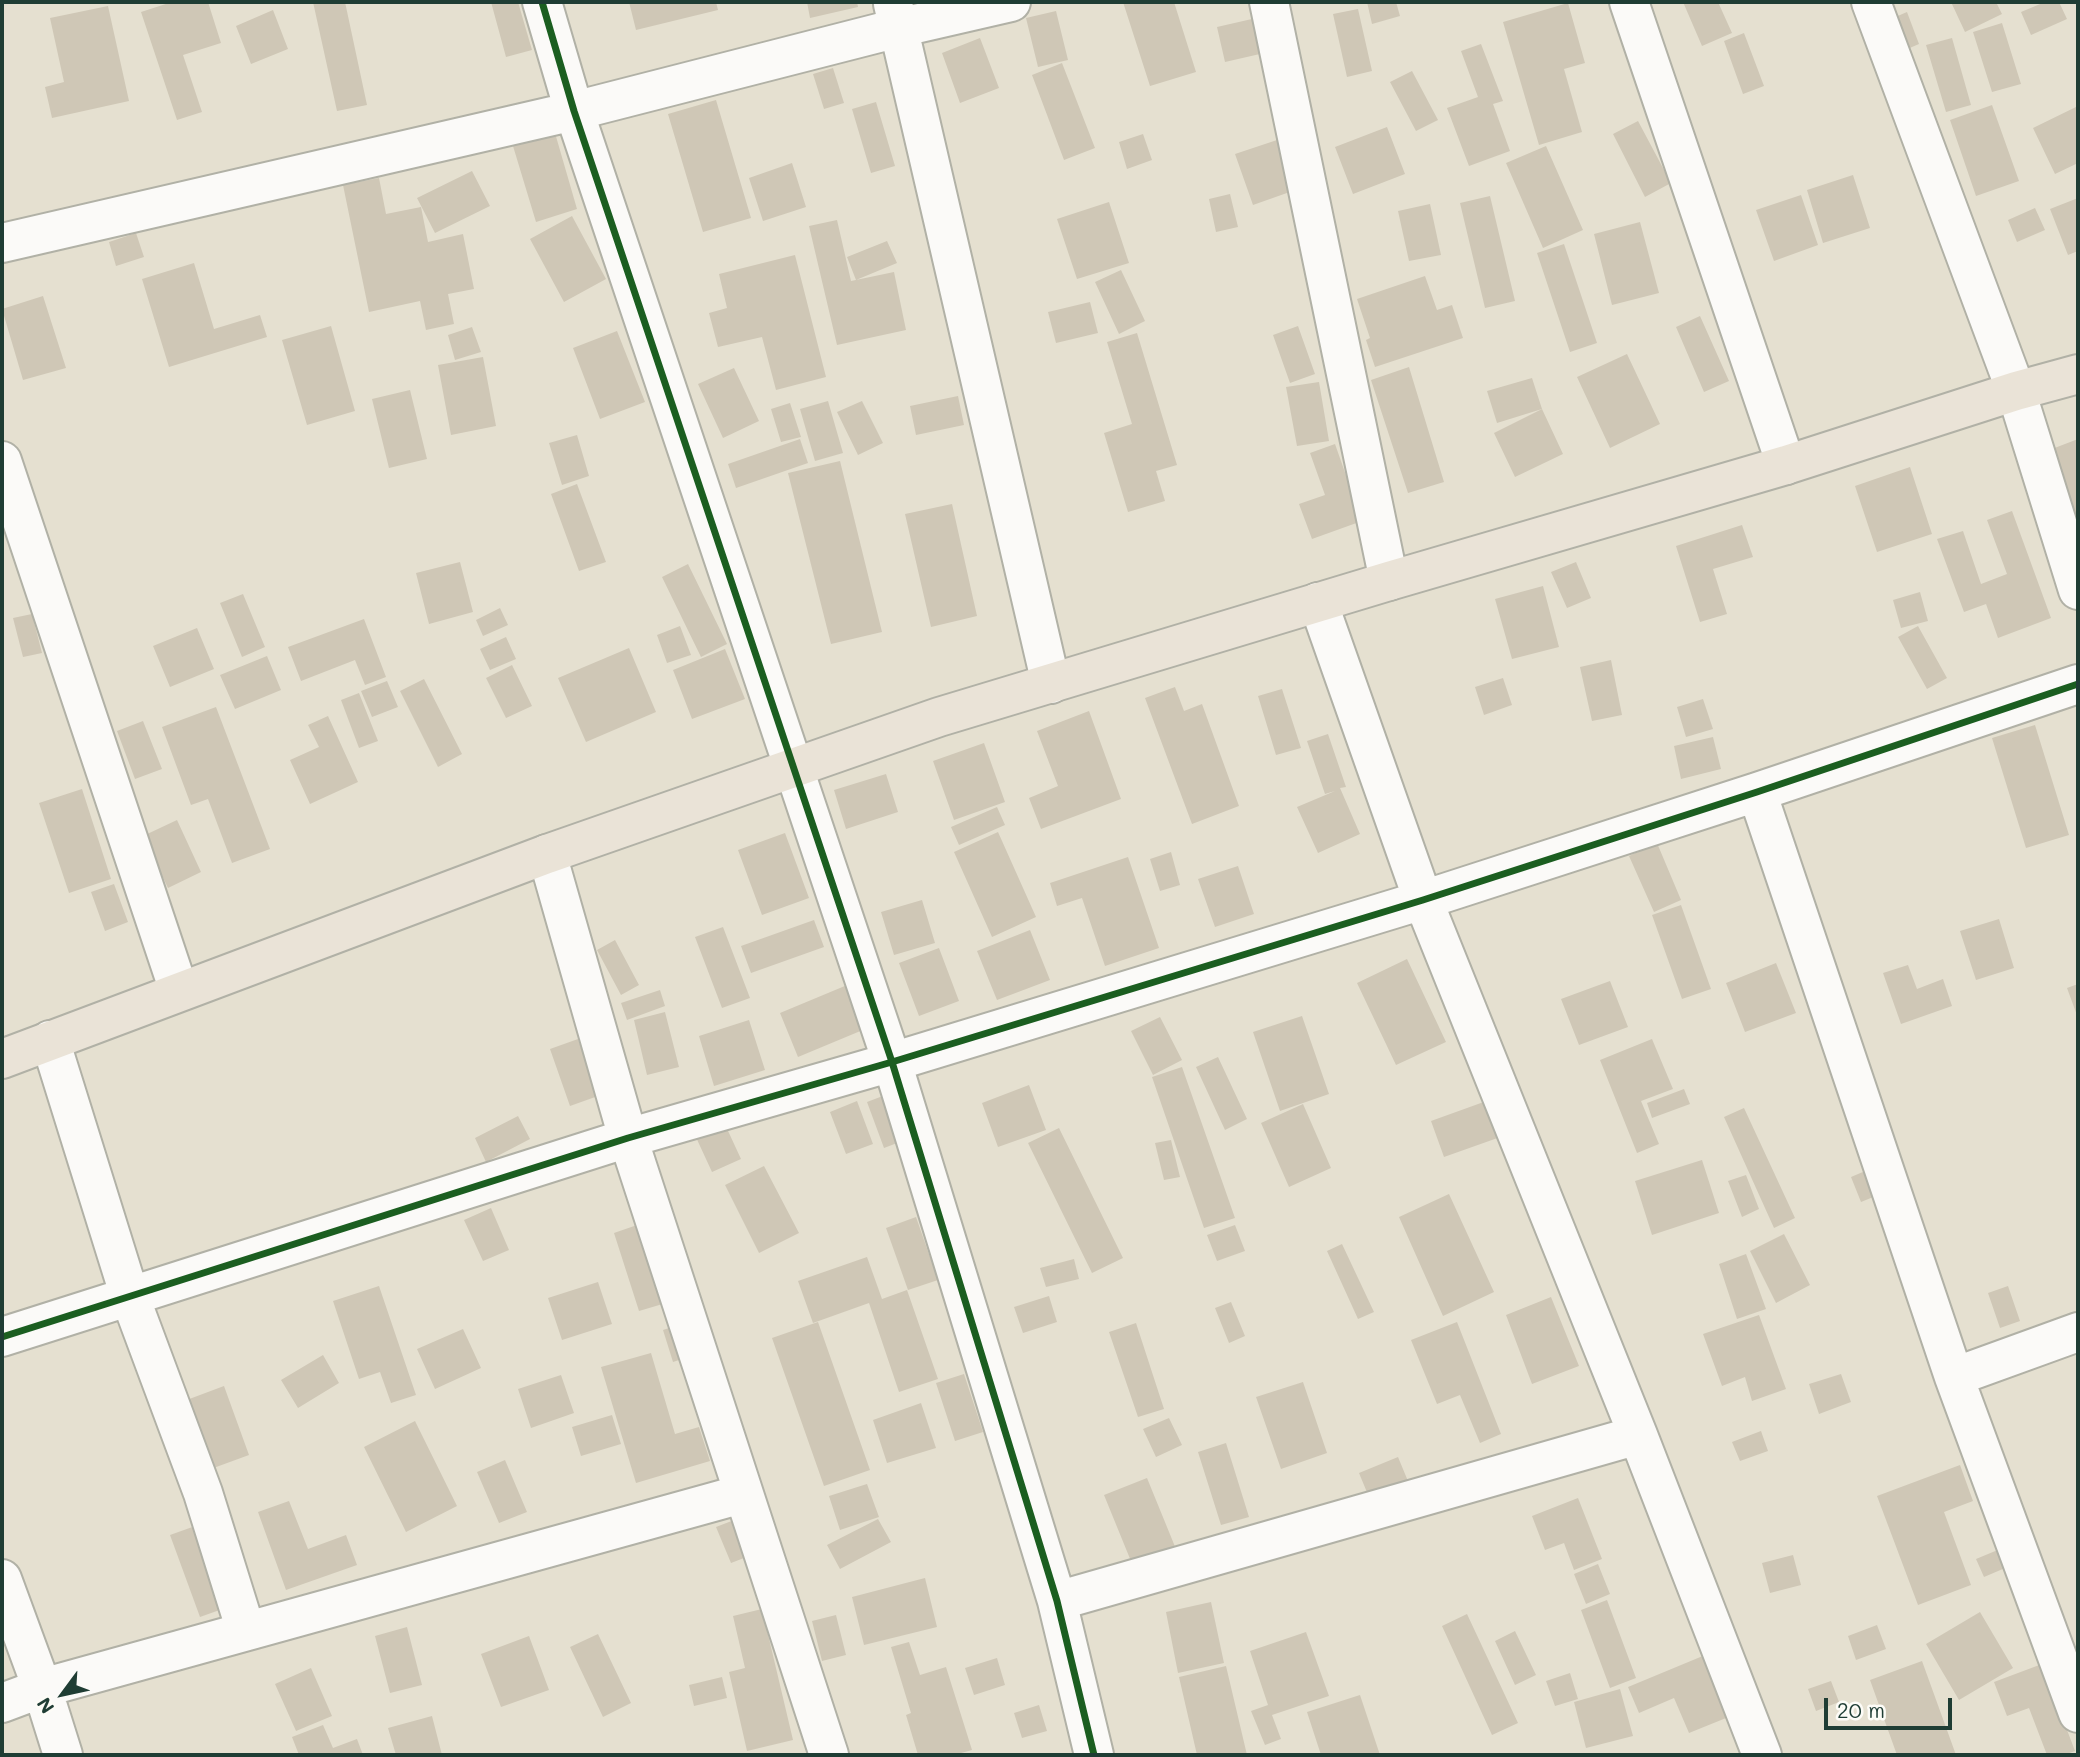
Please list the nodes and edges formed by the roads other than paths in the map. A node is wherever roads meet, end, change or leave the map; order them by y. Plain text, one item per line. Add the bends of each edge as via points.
1 (542, 2) edge
2 (1011, 2) edge
3 (1269, 2) edge
4 (1629, 2) edge
5 (1871, 2) edge
6 (895, 15) edge
7 (574, 111) junction
8 (2, 243) edge
9 (2078, 374) edge
10 (2016, 391) junction
11 (2, 461) edge
12 (1786, 465) junction
13 (1389, 580) junction
14 (2078, 590) edge
15 (1318, 602) junction
16 (1051, 684) junction
17 (2078, 684) edge
18 (795, 767) junction
19 (1757, 792) junction
20 (547, 854) junction
21 (1423, 900) junction
22 (179, 991) junction
23 (50, 1040) junction
24 (2, 1059) edge
25 (892, 1062) junction
26 (628, 1138) junction
27 (130, 1297) junction
28 (2078, 1332) edge
29 (2, 1337) edge
30 (1954, 1377) junction
31 (1638, 1434) junction
32 (742, 1494) junction
33 (2, 1579) edge
34 (1057, 1601) junction
35 (246, 1631) junction
36 (42, 1688) junction
37 (2, 1703) edge
38 (2078, 1713) edge
39 (63, 1755) edge
40 (829, 1755) edge
41 (1094, 1755) edge
42 (1762, 1755) edge

1 - 7 street
2 - 6 street
3 - 13 street
4 - 12 street
5 - 10 street
6 - 7 street
6 - 16 street
7 - 8 street
7 - 18 street
9 - 10 main road
10 - 12 main road
10 - 14 street
11 - 22 street
12 - 13 main road
13 - 15 main road
15 - 16 main road
15 - 21 street
16 - 18 main road
17 - 19 street
18 - 20 main road
18 - 25 street
19 - 21 street
19 - 30 street
20 - 22 main road
20 - 26 street
21 - 25 street
21 - 31 street
22 - 23 main road
23 - 24 main road
23 - 27 street
25 - 26 street
25 - 34 street
26 - 27 street
26 - 32 street
27 - 29 street
27 - 35 street via 202,1493
28 - 30 street
30 - 38 street
31 - 34 street
31 - 42 street
32 - 35 street
32 - 40 street
33 - 36 street
34 - 41 street
35 - 36 street
36 - 37 street
36 - 39 street

